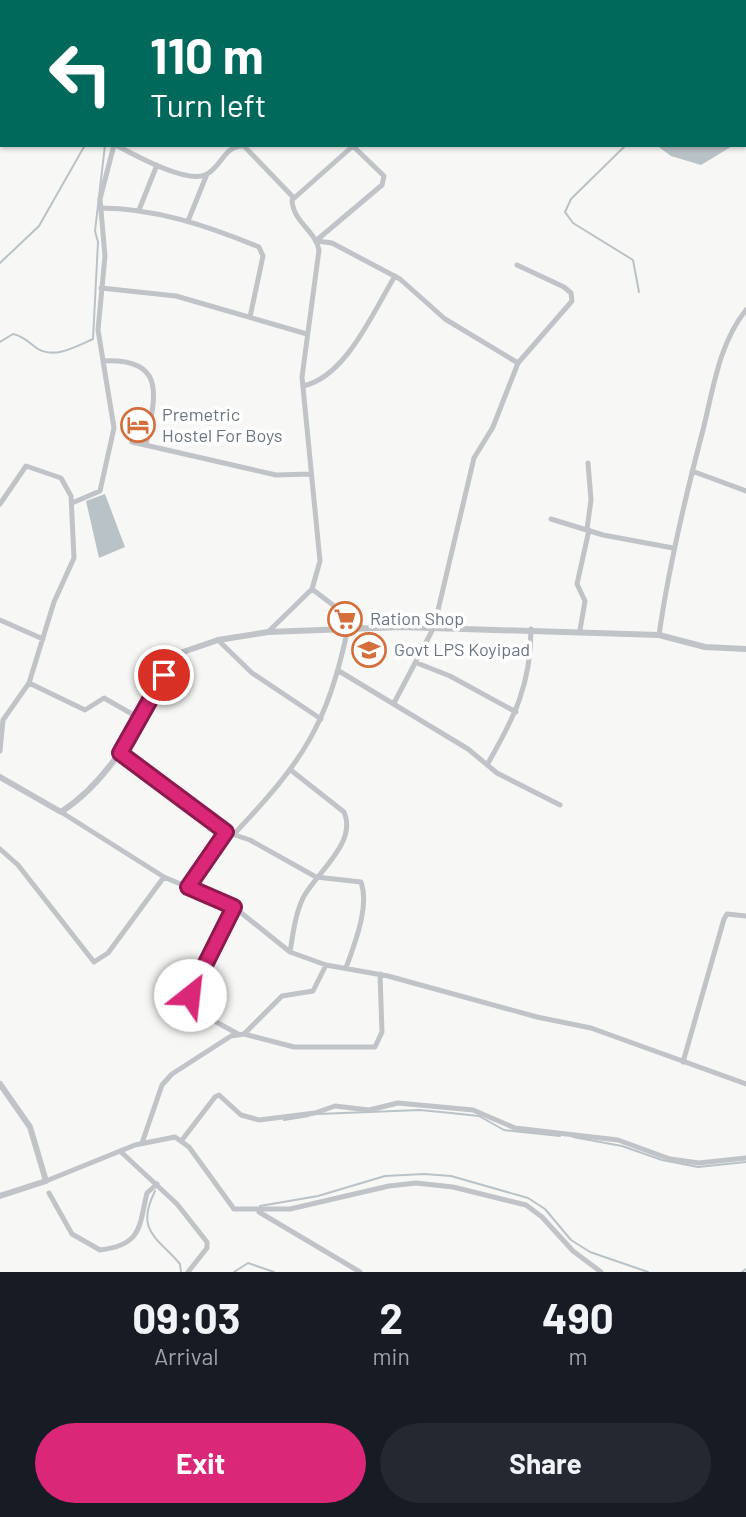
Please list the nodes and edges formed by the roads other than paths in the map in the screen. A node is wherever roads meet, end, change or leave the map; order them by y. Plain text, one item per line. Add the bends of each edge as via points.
1 (114, 147) edge
2 (119, 147) edge
3 (238, 147) edge
4 (245, 147) edge
5 (352, 147) edge
6 (354, 147) edge
7 (157, 165) junction
8 (207, 174) junction
9 (293, 197) junction
10 (100, 208) junction
11 (139, 211) junction
12 (188, 221) junction
13 (317, 241) junction
14 (517, 265) dead end
15 (395, 276) junction
16 (101, 288) junction
17 (746, 310) edge
18 (250, 317) junction
19 (307, 334) junction
20 (103, 361) junction
21 (518, 363) junction
22 (303, 386) junction
23 (132, 442) dead end
24 (146, 445) junction
25 (588, 463) dead end
26 (692, 471) junction
27 (310, 474) junction
28 (746, 491) edge
29 (72, 503) junction
30 (0, 504) edge
31 (551, 519) dead end
32 (588, 530) junction
33 (673, 548) junction
34 (312, 589) junction
35 (0, 620) edge
36 (434, 627) junction
37 (348, 628) junction
38 (363, 628) junction
39 (531, 629) junction
40 (580, 630) junction
41 (268, 632) junction
42 (659, 635) junction
43 (43, 639) junction
44 (218, 640) junction
45 (746, 649) edge
46 (417, 663) junction
47 (339, 671) junction
48 (29, 683) junction
49 (394, 703) junction
50 (516, 712) junction
51 (139, 718) junction
52 (321, 719) junction
53 (0, 751) edge
54 (120, 753) junction
55 (486, 765) junction
56 (292, 771) junction
57 (0, 777) edge
58 (560, 805) dead end
59 (61, 812) junction
60 (226, 832) junction
61 (234, 834) junction
62 (0, 849) edge
63 (164, 877) junction
64 (316, 877) junction
65 (188, 887) junction
66 (234, 907) junction
67 (746, 916) edge
68 (290, 952) junction
69 (326, 965) junction
70 (346, 968) junction
71 (380, 974) junction
72 (241, 1034) junction
73 (682, 1062) junction
74 (0, 1084) edge
75 (746, 1084) edge
76 (182, 1140) junction
77 (142, 1143) junction
78 (120, 1151) junction
79 (746, 1158) edge
80 (46, 1181) junction
81 (157, 1184) junction
82 (49, 1193) dead end
83 (0, 1196) edge
84 (257, 1210) junction
85 (188, 1272) edge
86 (360, 1272) edge
87 (601, 1272) edge

1 - 10 street via 102,184
2 - 7 street
3 - 8 street
4 - 9 street
5 - 9 street
6 - 13 street via 384,176 382,185
7 - 8 street
7 - 11 street
8 - 12 street
9 - 13 street via 295,215
10 - 11 street
10 - 16 street via 105,256
11 - 12 street
12 - 18 street via 261,249
13 - 15 street via 332,243
13 - 19 street
14 - 21 street via 564,287 572,301
15 - 21 street via 445,319
15 - 22 street via 340,363 325,378
16 - 18 street via 176,296
16 - 20 street via 98,330
17 - 26 street via 735,323 718,369
18 - 19 street
19 - 22 street
20 - 24 street via 127,361 149,373 154,389
20 - 29 street via 114,428 104,481 97,494
21 - 36 street via 493,427 470,466
22 - 27 street
23 - 24 street
24 - 27 street via 276,475
25 - 32 street via 592,490
26 - 28 street
26 - 33 street
27 - 34 street via 320,561
29 - 30 street via 61,478 30,466 22,469
29 - 43 street via 74,558
31 - 32 street
32 - 33 street
32 - 40 street via 577,584 585,601
33 - 42 street
34 - 38 street
34 - 41 street
35 - 43 street
36 - 38 street
36 - 39 street
36 - 46 street
37 - 38 street
37 - 41 street
37 - 47 street
39 - 40 street
39 - 50 street via 530,671
40 - 42 street
41 - 44 street
42 - 45 street via 705,646
43 - 48 street
44 - 51 street via 177,654
44 - 52 street via 252,673
46 - 49 street
46 - 50 street
47 - 49 street
47 - 52 street
48 - 51 street via 85,710 104,698
48 - 53 street via 5,714
49 - 55 street
50 - 55 street
51 - 54 street
52 - 56 street
54 - 59 street via 82,798
54 - 60 street
55 - 58 street
56 - 61 street
56 - 64 street via 346,816 339,847
57 - 59 street
59 - 63 street
60 - 61 street
60 - 65 street
61 - 64 street
62 - 63 street via 18,865 94,962 108,953
63 - 65 street
64 - 68 street via 298,912
64 - 70 street via 358,880 363,887
65 - 66 street
66 - 68 street
66 - 72 street via 188,1000 191,1008
67 - 73 street via 727,914 724,919
68 - 69 street
69 - 70 street
69 - 72 street via 313,991 282,996
70 - 71 street
71 - 72 street via 382,1032 375,1047 294,1047
71 - 73 street via 591,1028
72 - 77 street via 192,1061 162,1085
73 - 75 street
74 - 80 street via 30,1127
76 - 77 street via 175,1137
76 - 79 street via 219,1096 241,1115 259,1120 335,1106 369,1110 397,1103 473,1110 515,1128 618,1140 670,1160 699,1163
76 - 84 street via 229,1206
77 - 78 street
78 - 80 street
78 - 81 street
80 - 83 street
81 - 82 street via 147,1193 145,1214 134,1235 123,1244 100,1250 72,1234
81 - 85 street via 207,1242
84 - 86 street
84 - 87 street via 290,1209 389,1186 453,1187 526,1205

